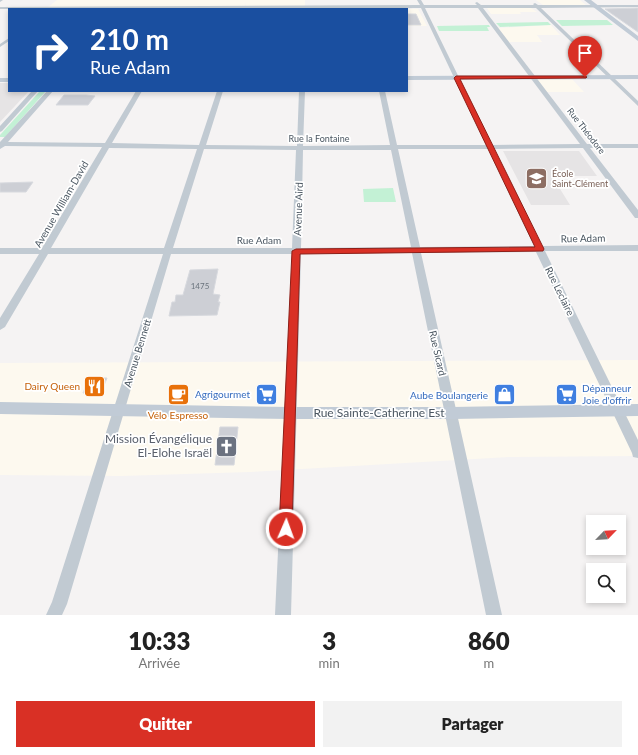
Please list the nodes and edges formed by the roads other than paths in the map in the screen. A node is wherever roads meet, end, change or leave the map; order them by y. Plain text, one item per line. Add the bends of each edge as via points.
1 (247, 0) edge
2 (305, 0) edge
3 (363, 0) edge
4 (474, 0) edge
5 (530, 0) edge
6 (587, 0) edge
7 (53, 3) dead end
8 (420, 4) edge
9 (595, 6) junction
10 (638, 6) edge
11 (480, 7) junction
12 (538, 7) junction
13 (0, 8) edge
14 (46, 8) edge
15 (245, 8) edge
16 (305, 8) edge
17 (364, 8) edge
18 (638, 39) edge
19 (8, 40) edge
20 (0, 46) edge
21 (611, 77) junction
22 (638, 77) edge
23 (408, 78) edge
24 (456, 78) junction
25 (533, 78) junction
26 (34, 92) edge
27 (49, 92) edge
28 (138, 92) edge
29 (220, 92) edge
30 (302, 92) edge
31 (382, 92) edge
32 (638, 104) edge
33 (0, 130) edge
34 (1, 145) edge
35 (108, 146) junction
36 (638, 146) edge
37 (202, 147) junction
38 (586, 147) junction
39 (300, 148) junction
40 (395, 148) junction
41 (490, 148) junction
42 (638, 216) edge
43 (638, 248) edge
44 (540, 249) junction
45 (416, 250) junction
46 (0, 251) edge
47 (46, 251) junction
48 (296, 251) junction
49 (168, 252) junction
50 (0, 327) edge
51 (0, 408) edge
52 (617, 410) junction
53 (638, 410) edge
54 (120, 411) junction
55 (290, 413) junction
56 (452, 413) junction
57 (638, 453) edge
58 (54, 615) edge
59 (283, 615) edge
60 (494, 615) edge

1 - 15 street
2 - 16 street
3 - 17 street
4 - 11 street, Rue Théodore
5 - 12 street
6 - 9 main road
7 - 14 street
8 - 11 street
8 - 17 street
8 - 24 street, Rue Leclaire
9 - 10 street
9 - 12 street
9 - 18 main road
11 - 12 street
11 - 25 street, Rue Théodore
12 - 21 street
13 - 14 street
14 - 15 street
15 - 16 street
16 - 17 street
19 - 20 street
21 - 22 main road
21 - 25 main road
21 - 32 street
23 - 24 main road
24 - 25 main road
24 - 41 street, Rue Leclaire
25 - 38 street, Rue Théodore
26 - 33 street
27 - 34 street
28 - 35 street, Avenue William-David
29 - 37 street, Avenue Bennett
30 - 39 street, Avenue Aird
31 - 40 street, Rue Sicard
34 - 35 street, Rue la Fontaine
35 - 37 street, Rue la Fontaine
35 - 47 street, Avenue William-David
36 - 38 street, Rue la Fontaine
37 - 39 street, Rue la Fontaine
37 - 49 street, Avenue Bennett
38 - 41 street, Rue la Fontaine
38 - 42 street, Rue Théodore
39 - 40 street, Rue la Fontaine
39 - 48 street, Avenue Aird
40 - 41 street, Rue la Fontaine
40 - 45 street, Rue Sicard
41 - 44 street, Rue Leclaire
43 - 44 street, Rue Adam
44 - 45 street, Rue Adam
44 - 52 street, Rue Leclaire
45 - 48 street, Rue Adam
45 - 56 street, Rue Sicard
46 - 47 street, Rue Adam
47 - 49 street, Rue Adam
47 - 50 street, Avenue William-David
48 - 49 street, Rue Adam
48 - 55 street, Avenue Aird
49 - 54 street, Avenue Bennett
51 - 54 main road, Rue Sainte-Catherine Est
52 - 53 main road, Rue Sainte-Catherine Est
52 - 56 main road, Rue Sainte-Catherine Est
52 - 57 street, Rue Leclaire
54 - 55 main road, Rue Sainte-Catherine Est
54 - 58 street, Avenue Bennett
55 - 56 main road, Rue Sainte-Catherine Est
55 - 59 street, Avenue Aird
56 - 60 street, Rue Sicard

